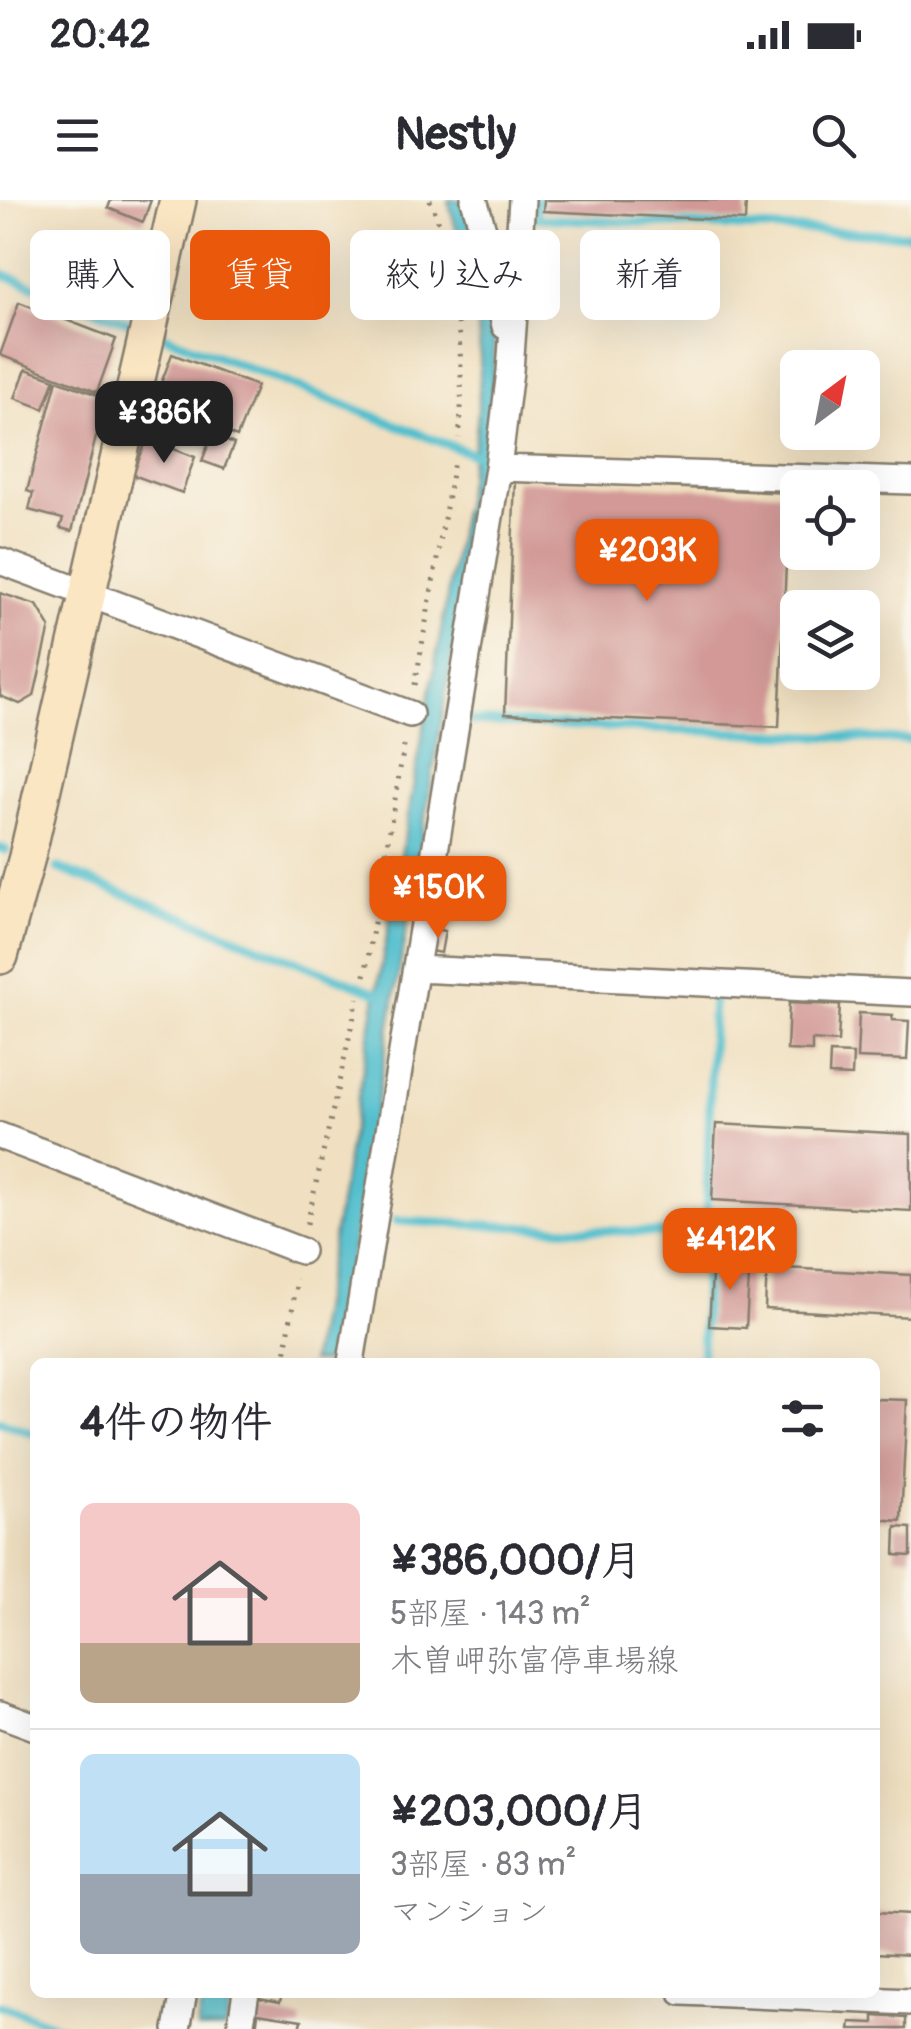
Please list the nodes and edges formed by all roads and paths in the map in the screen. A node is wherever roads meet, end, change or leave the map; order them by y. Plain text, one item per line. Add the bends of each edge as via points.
1 (178, 200) edge
2 (430, 200) edge
3 (474, 200) edge
4 (522, 200) edge
5 (510, 371) junction
6 (459, 438) dead end
7 (498, 468) junction
8 (911, 480) edge
9 (0, 561) edge
10 (87, 594) junction
11 (410, 714) dead end
12 (0, 956) edge
13 (416, 969) junction
14 (911, 993) edge
15 (358, 998) dead end
16 (0, 1136) edge
17 (301, 1252) junction
18 (285, 1358) edge
19 (352, 1358) edge
20 (0, 1714) edge
21 (30, 1725) edge
22 (183, 1998) edge
23 (245, 1998) edge
24 (819, 1998) edge
25 (911, 2002) edge
26 (177, 2029) edge
27 (240, 2029) edge

1 - 10 main road
2 - 6 path via 450,265
3 - 5 street
4 - 5 street
5 - 7 street
7 - 8 street
7 - 13 street
9 - 10 street
10 - 11 street
10 - 12 main road
13 - 14 street
13 - 19 street
15 - 17 path
16 - 17 street
17 - 18 path
20 - 21 street
22 - 26 street
23 - 27 street
24 - 25 street

